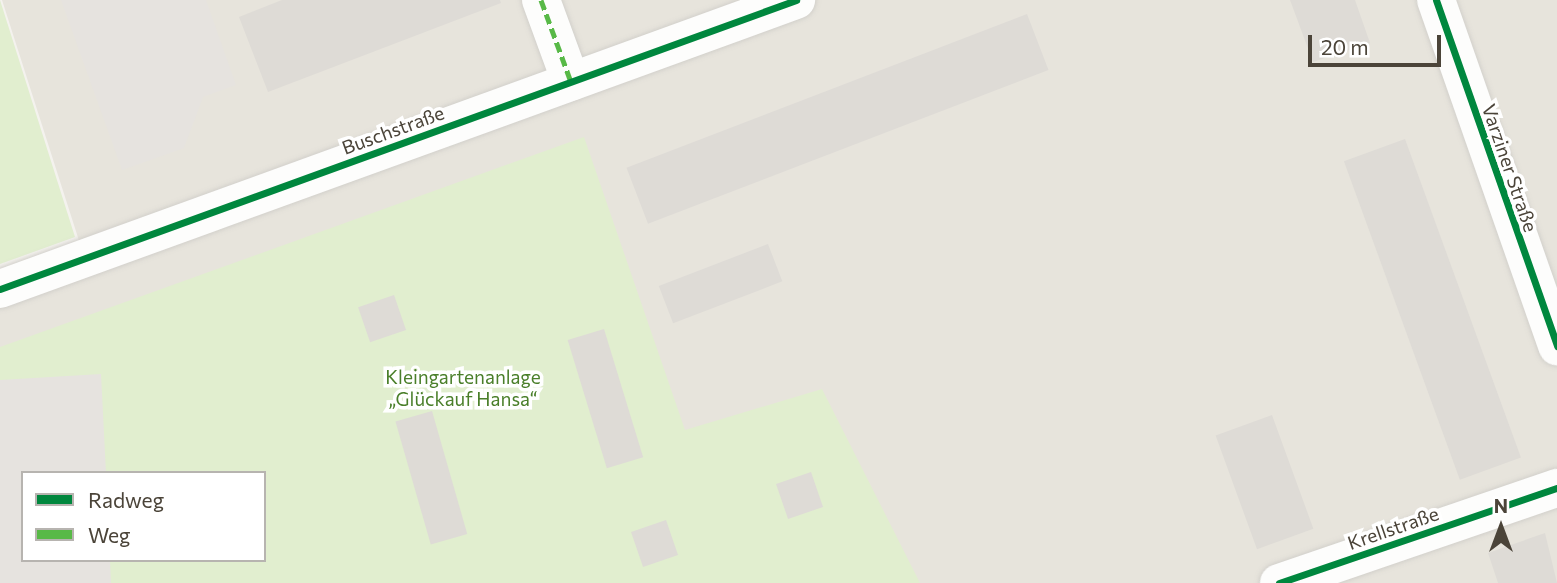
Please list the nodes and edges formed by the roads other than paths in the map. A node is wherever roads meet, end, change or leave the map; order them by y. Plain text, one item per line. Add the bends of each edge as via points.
1 (541, 0) edge
2 (796, 0) edge
3 (1436, 0) edge
4 (571, 82) junction
5 (0, 289) edge
6 (1557, 346) edge
7 (1557, 488) edge
8 (1279, 583) edge

1 - 4 street
2 - 4 street, Buschstraße
3 - 6 street, Varziner Straße
4 - 5 street, Buschstraße
7 - 8 street, Krellstraße

